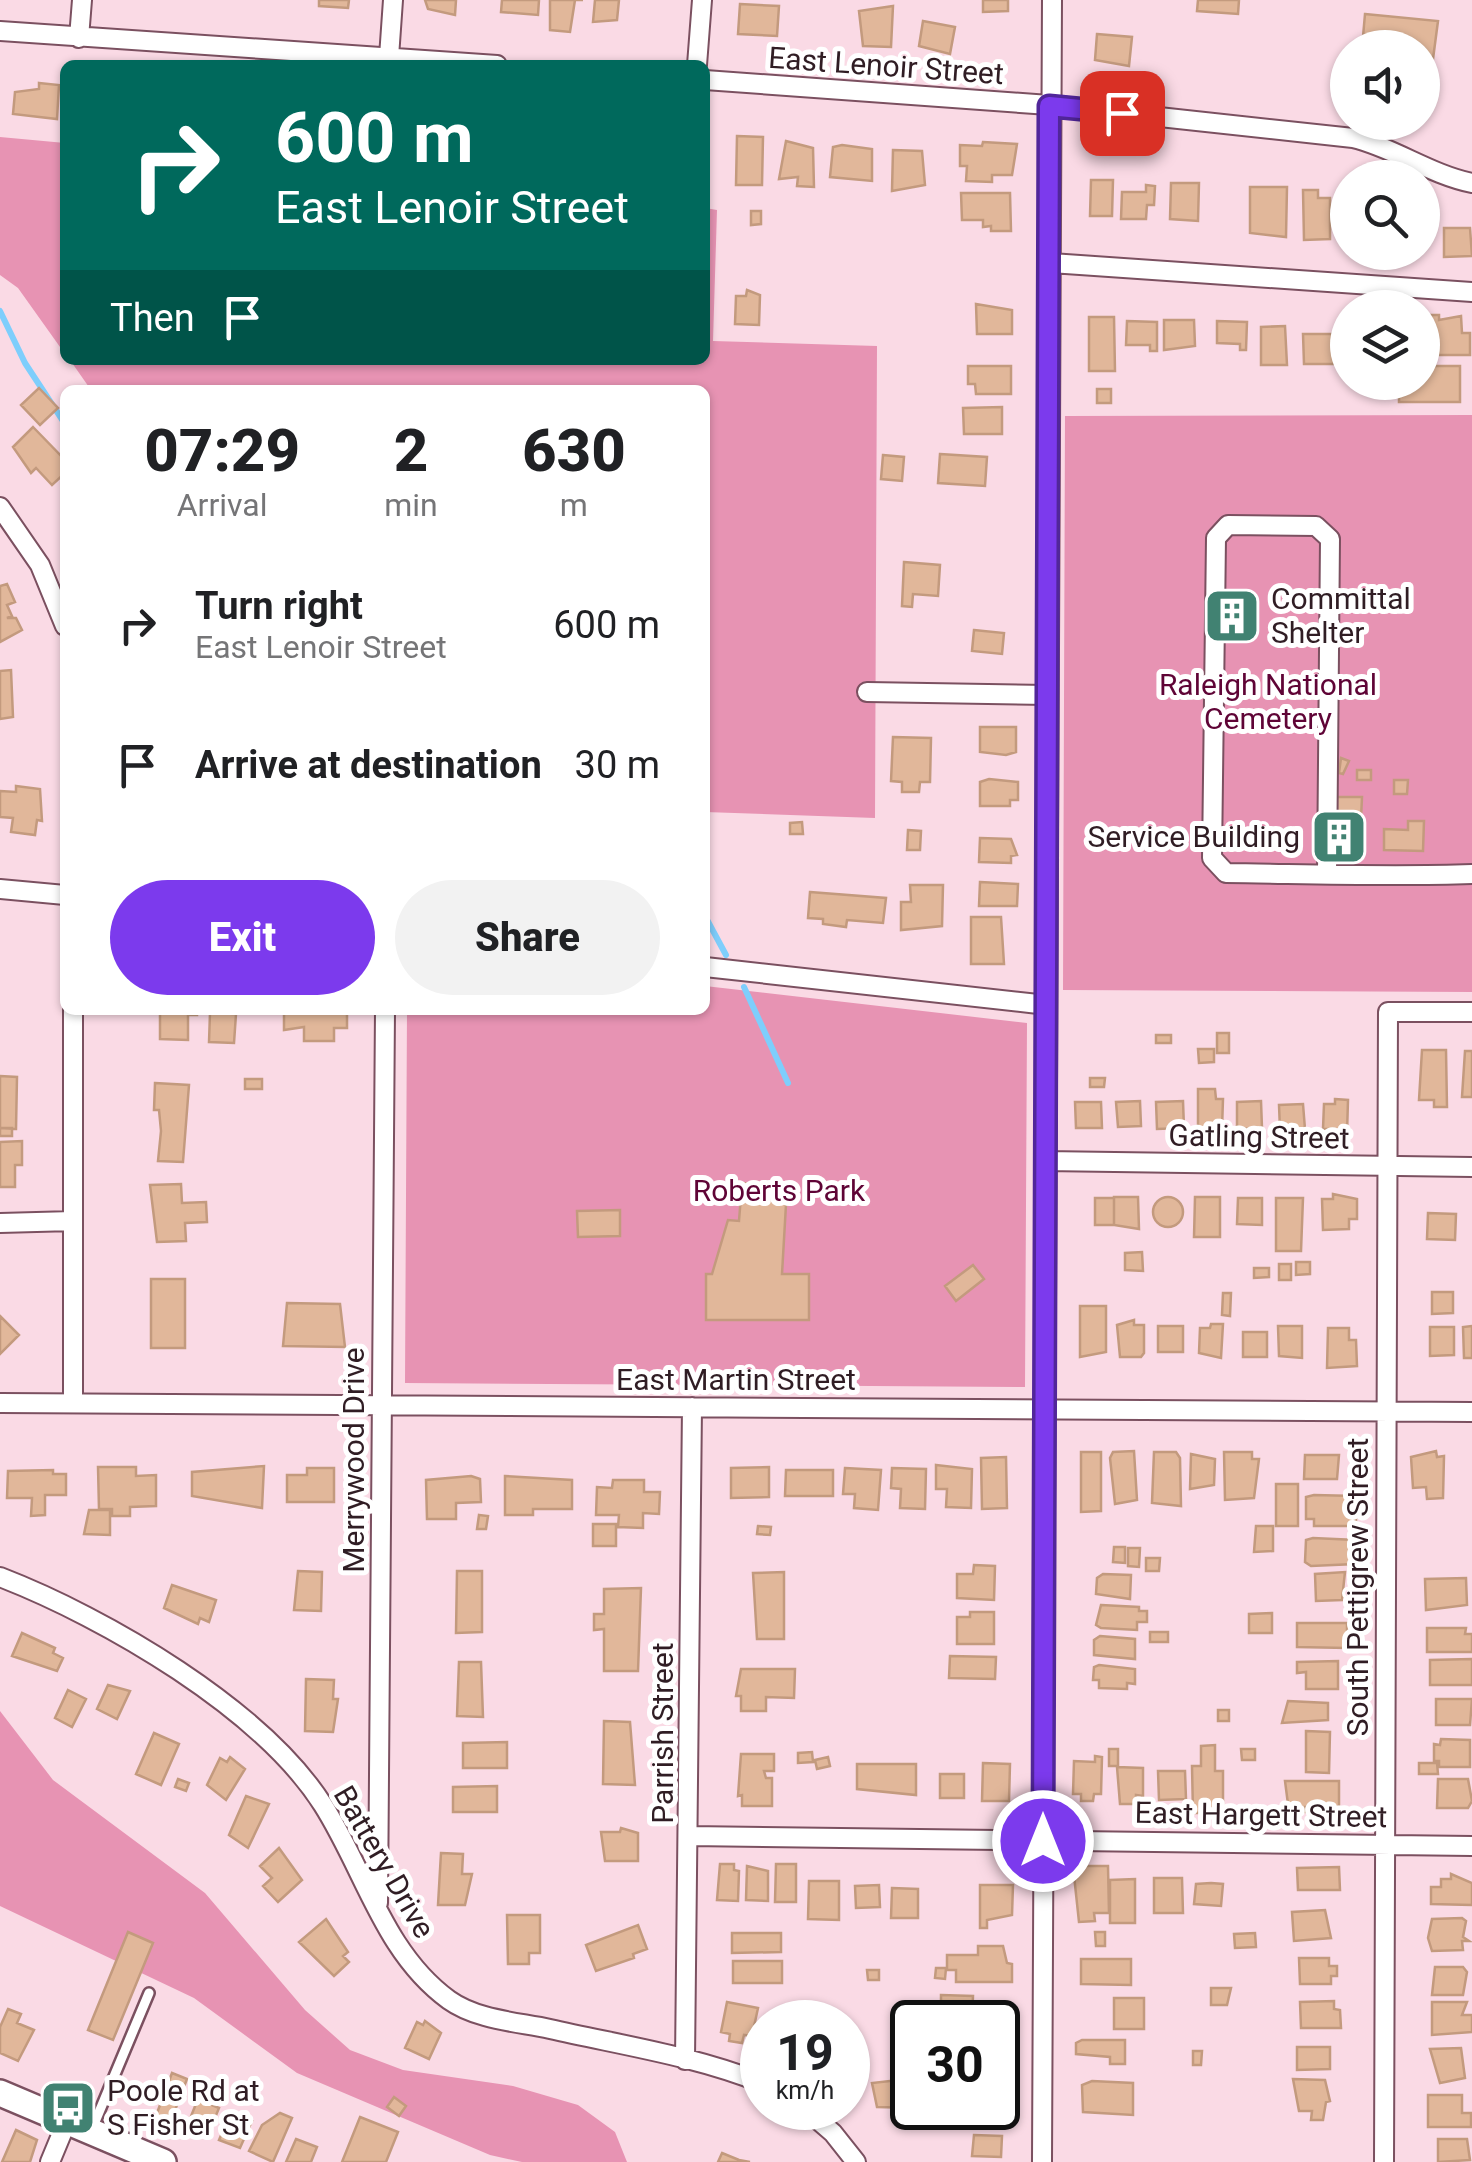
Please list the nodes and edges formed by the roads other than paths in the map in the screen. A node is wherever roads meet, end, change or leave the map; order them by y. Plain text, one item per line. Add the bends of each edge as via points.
1 (82, 0) edge
2 (393, 0) edge
3 (702, 0) edge
4 (1052, 0) edge
5 (0, 31) edge
6 (79, 38) junction
7 (389, 57) junction
8 (430, 60) edge
9 (697, 60) edge
10 (710, 80) edge
11 (1049, 106) junction
12 (1472, 183) edge
13 (1050, 263) junction
14 (1472, 292) edge
15 (0, 507) edge
16 (60, 614) edge
17 (868, 692) dead end
18 (1047, 695) junction
19 (1327, 874) junction
20 (1472, 874) edge
21 (0, 889) edge
22 (60, 895) edge
23 (710, 968) edge
24 (1046, 1005) junction
25 (1472, 1012) edge
26 (72, 1015) edge
27 (385, 1015) edge
28 (1046, 1161) junction
29 (1387, 1166) junction
30 (1472, 1167) edge
31 (73, 1222) junction
32 (0, 1223) edge
33 (73, 1401) junction
34 (0, 1403) edge
35 (380, 1404) junction
36 (692, 1407) junction
37 (1046, 1411) junction
38 (1386, 1411) junction
39 (1472, 1412) edge
40 (0, 1578) edge
41 (690, 1836) junction
42 (1043, 1841) junction
43 (1384, 1844) junction
44 (1472, 1846) edge
45 (378, 1909) junction
46 (149, 1993) dead end
47 (685, 2060) junction
48 (740, 2076) edge
49 (0, 2093) edge
50 (79, 2126) junction
51 (830, 2130) edge
52 (50, 2162) edge
53 (163, 2162) edge
54 (856, 2162) edge
55 (1042, 2162) edge
56 (1384, 2162) edge

1 - 6 street
2 - 7 street
3 - 9 street
4 - 11 street
5 - 6 street
6 - 7 street
7 - 8 street
10 - 11 street, East Lenoir Street
11 - 12 street, East Lenoir Street via 1352,138
11 - 13 street
13 - 14 street
13 - 18 street
15 - 16 street via 40,565
17 - 18 street
18 - 24 street
19 - 19 street via 1226,873 1212,858 1216,538 1228,525 1316,526 1330,539
19 - 20 street
21 - 22 street
23 - 24 street
24 - 28 street
25 - 29 street, South Pettigrew Street via 1388,1012
26 - 31 street
27 - 35 street, Merrywood Drive
28 - 29 street, Gatling Street
28 - 37 street
29 - 30 street, Gatling Street
29 - 38 street, South Pettigrew Street
31 - 32 street
31 - 33 street
33 - 34 street, East Martin Street
33 - 35 street, East Martin Street
35 - 36 street, East Martin Street
35 - 45 street, Merrywood Drive
36 - 37 street, East Martin Street
36 - 41 street, Parrish Street
37 - 38 street, East Martin Street
37 - 42 street
38 - 39 street, East Martin Street
38 - 43 street, South Pettigrew Street
40 - 45 street, Battery Drive via 111,1633 270,1739 320,1800
41 - 42 street, East Hargett Street
41 - 47 street, Parrish Street
42 - 43 street, East Hargett Street
42 - 55 street
43 - 44 street, East Hargett Street
43 - 56 street, South Pettigrew Street
45 - 47 street, Battery Drive via 396,1946 454,2003
46 - 50 lane
47 - 48 street, Battery Drive
49 - 50 main road
50 - 52 street
50 - 53 main road
51 - 54 street

